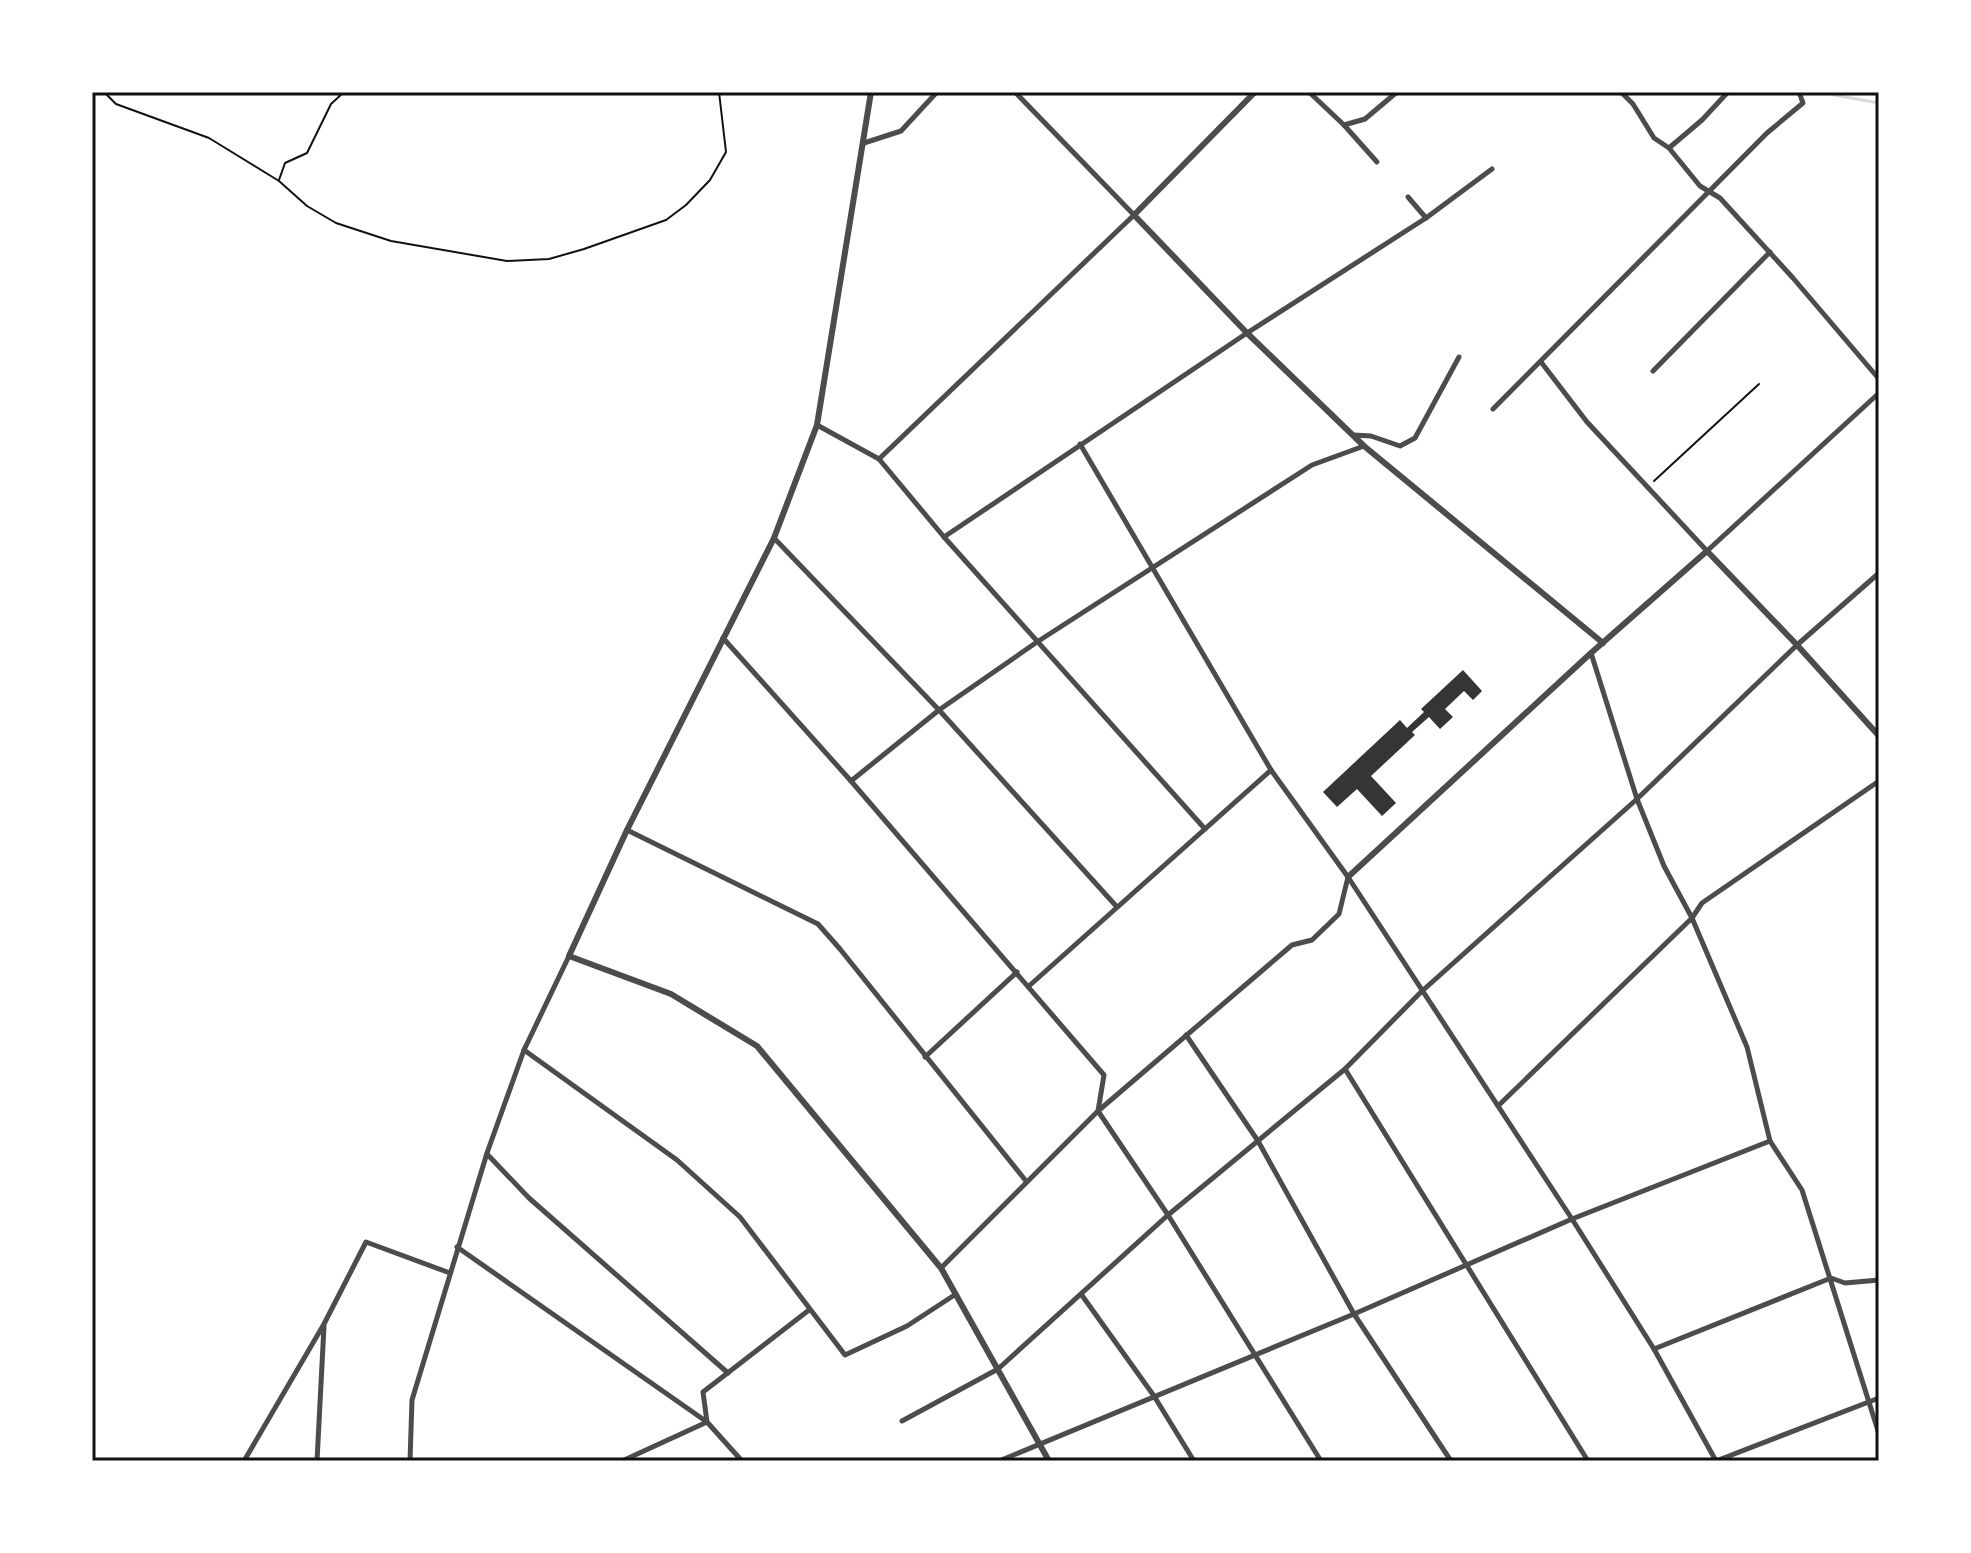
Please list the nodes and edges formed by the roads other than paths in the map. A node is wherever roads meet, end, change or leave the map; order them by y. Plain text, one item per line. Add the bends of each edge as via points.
1 (871, 92) edge
2 (937, 92) edge
3 (1015, 92) edge
4 (1255, 92) edge
5 (1309, 92) edge
6 (1397, 92) edge
7 (1621, 92) edge
8 (1728, 92) edge
9 (1799, 92) edge
10 (1344, 125) junction
11 (864, 143) junction
12 (1669, 148) junction
13 (1377, 162) dead end
14 (1492, 169) dead end
15 (1709, 194) junction
16 (1408, 197) dead end
17 (1134, 215) junction
18 (1426, 218) junction
19 (1770, 252) junction
20 (1247, 333) junction
21 (1459, 357) dead end
22 (1541, 362) junction
23 (1653, 371) dead end
24 (1879, 379) edge
25 (1879, 393) edge
26 (1493, 409) dead end
27 (817, 425) junction
28 (1353, 435) junction
29 (1080, 444) junction
30 (1364, 446) junction
31 (879, 459) junction
32 (944, 537) junction
33 (774, 538) junction
34 (1707, 551) junction
35 (1153, 568) junction
36 (1879, 573) edge
37 (723, 638) junction
38 (1037, 642) junction
39 (1603, 643) junction
40 (1797, 645) junction
41 (1591, 653) junction
42 (939, 710) junction
43 (1879, 736) edge
44 (1271, 770) junction
45 (851, 781) junction
46 (1879, 781) edge
47 (1637, 799) junction
48 (1205, 829) junction
49 (627, 830) junction
50 (1348, 877) junction
51 (1117, 907) junction
52 (1692, 918) junction
53 (569, 956) junction
54 (1017, 972) junction
55 (1029, 986) junction
56 (1421, 992) junction
57 (1186, 1035) junction
58 (524, 1050) junction
59 (925, 1057) junction
60 (1345, 1069) junction
61 (1498, 1106) junction
62 (1098, 1111) junction
63 (1258, 1141) junction
64 (1770, 1141) junction
65 (487, 1153) junction
66 (1026, 1181) junction
67 (1168, 1215) junction
68 (1572, 1219) junction
69 (457, 1247) junction
70 (1468, 1264) junction
71 (941, 1268) junction
72 (450, 1273) junction
73 (1831, 1278) junction
74 (1879, 1280) edge
75 (956, 1294) junction
76 (1081, 1294) junction
77 (809, 1310) junction
78 (1354, 1314) junction
79 (324, 1324) junction
80 (1654, 1349) junction
81 (1253, 1355) junction
82 (998, 1369) junction
83 (728, 1373) junction
84 (1154, 1396) junction
85 (1879, 1398) edge
86 (1869, 1402) junction
87 (902, 1421) dead end
88 (707, 1422) junction
89 (1879, 1434) edge
90 (1040, 1443) junction
91 (244, 1461) edge
92 (317, 1461) edge
93 (410, 1461) edge
94 (622, 1461) edge
95 (742, 1461) edge
96 (999, 1461) edge
97 (1049, 1461) edge
98 (1194, 1461) edge
99 (1321, 1461) edge
100 (1451, 1461) edge
101 (1588, 1461) edge
102 (1716, 1461) edge

1 - 11 street
2 - 11 street via 901,131
3 - 17 street
4 - 17 street
5 - 10 street
6 - 10 street via 1365,119
7 - 12 street via 1654,138
8 - 12 street
9 - 15 street via 1803,103
10 - 13 street
11 - 27 street
12 - 15 street
14 - 18 street
15 - 19 street via 1720,198
15 - 22 street
16 - 18 street
17 - 20 street
17 - 31 street
18 - 20 street
19 - 23 street
19 - 24 street
20 - 28 street
20 - 29 street
21 - 28 street via 1415,438 1400,446
22 - 26 street
22 - 34 street via 1587,422
25 - 34 street
27 - 31 street
27 - 33 street
28 - 30 street
29 - 32 street
29 - 35 street
30 - 35 street via 1312,465
30 - 39 street
31 - 32 street
32 - 38 street
33 - 37 street
33 - 42 street
34 - 39 street
34 - 40 street
35 - 38 street
35 - 44 street
36 - 40 street
37 - 45 street
37 - 49 street
38 - 42 street
38 - 48 street
39 - 41 street
40 - 43 street
40 - 47 street
41 - 47 street
41 - 50 street
42 - 45 street
42 - 51 street
44 - 48 street
44 - 50 street
45 - 54 street
46 - 52 street via 1702,903
47 - 52 street
47 - 56 street
48 - 51 street
49 - 53 street
49 - 59 street via 818,924
50 - 56 street
50 - 57 street via 1339,914 1330,923 1312,940 1292,945
51 - 55 street
52 - 61 street
52 - 64 street via 1747,1047
53 - 58 street
53 - 71 street via 671,994 757,1046
54 - 55 street
54 - 59 street
55 - 62 street via 1104,1075
56 - 60 street
56 - 61 street
57 - 62 street
57 - 63 street
58 - 65 street
58 - 77 street via 677,1160 740,1217
59 - 66 street
60 - 63 street
60 - 70 street
61 - 68 street
62 - 66 street
62 - 67 street
63 - 67 street
63 - 78 street
64 - 68 street
64 - 73 street via 1802,1190
65 - 69 street
65 - 83 street via 529,1198
66 - 71 street
67 - 76 street
67 - 81 street
68 - 70 street
68 - 80 street
69 - 72 street
69 - 88 street
70 - 78 street
70 - 101 street
71 - 75 street
72 - 79 street via 366,1242
72 - 93 street via 412,1400
73 - 74 street via 1845,1283
73 - 80 street
73 - 86 street
75 - 77 street via 907,1326 845,1355
75 - 82 street
76 - 82 street
76 - 84 street
77 - 83 street
78 - 81 street
78 - 100 street
79 - 91 street
79 - 92 street
80 - 102 street
81 - 84 street
81 - 99 street
82 - 87 street
82 - 90 street
83 - 88 street via 703,1392
84 - 90 street
84 - 98 street
85 - 86 street
86 - 89 street
86 - 102 street
88 - 94 street
88 - 95 street
90 - 96 street
90 - 97 street

